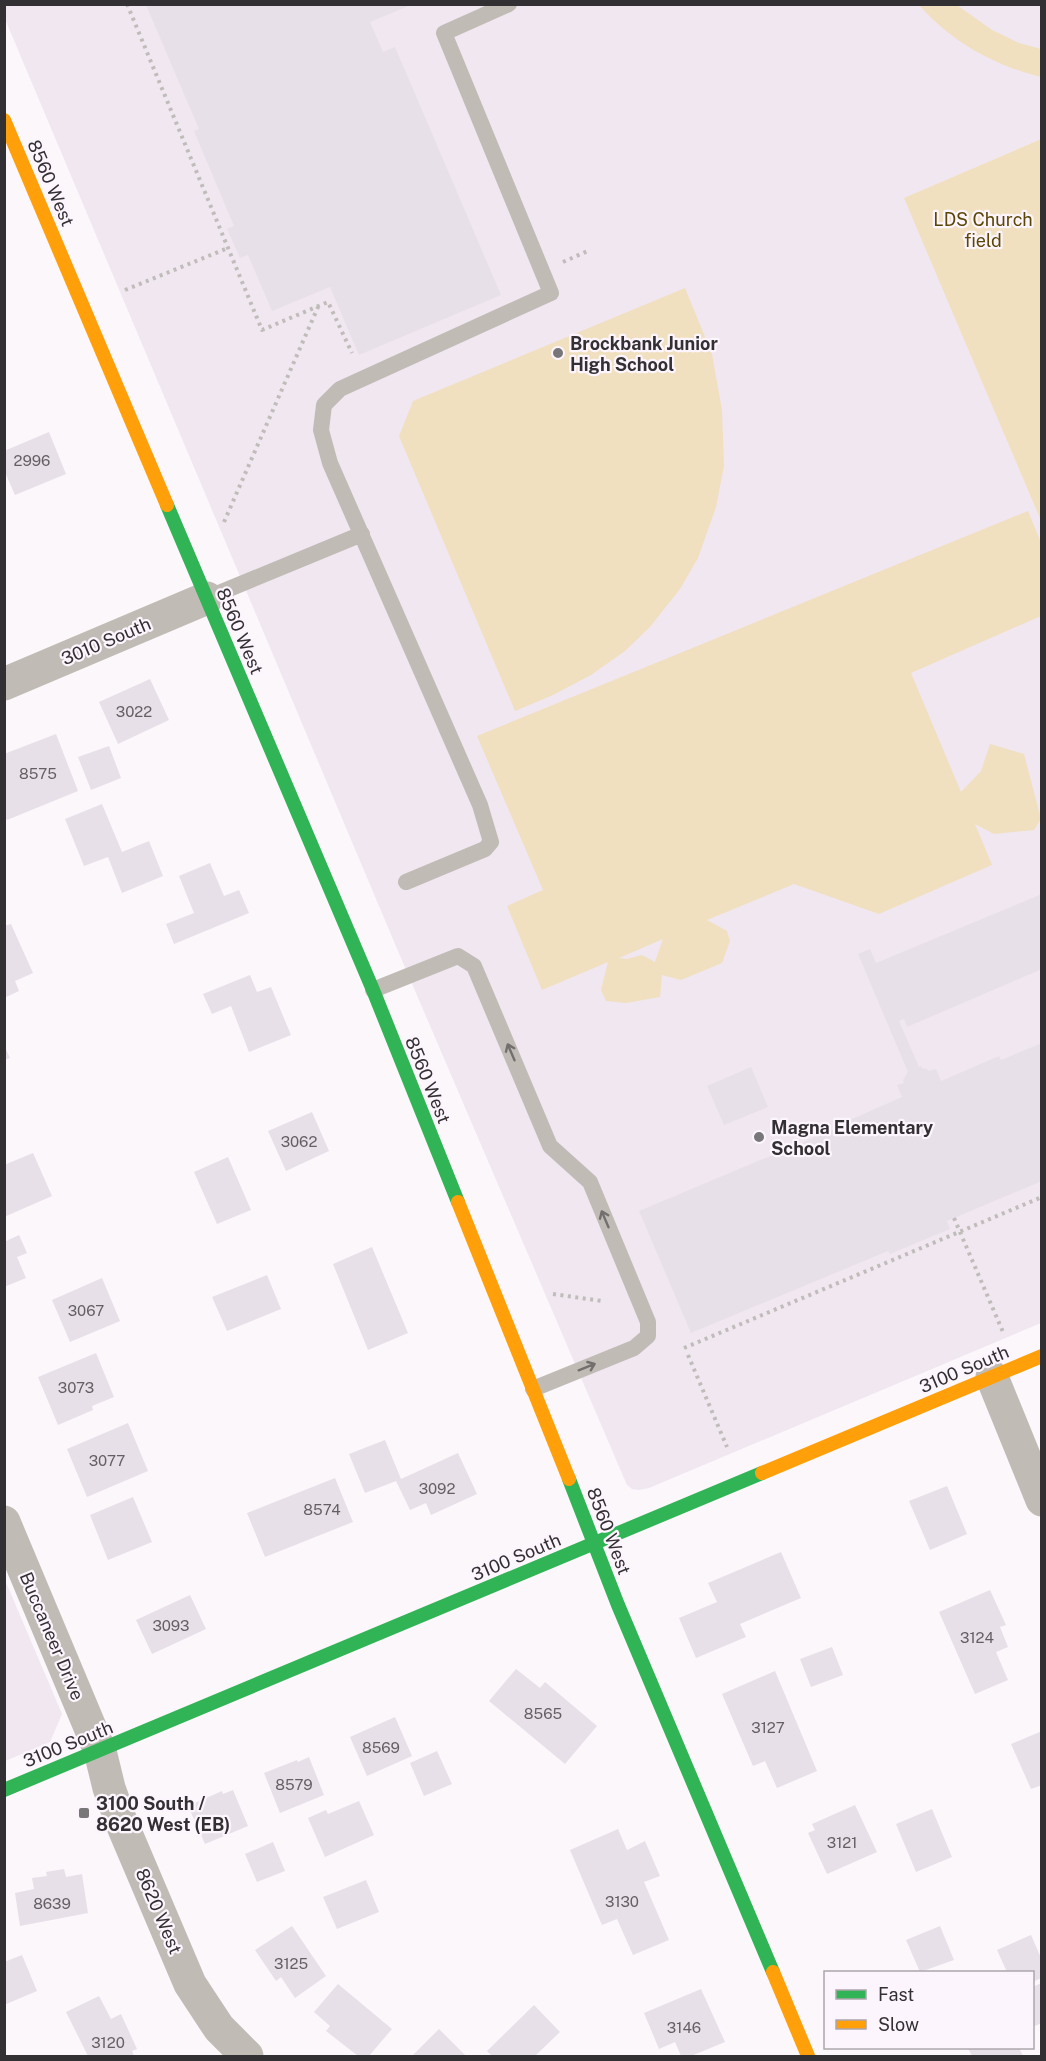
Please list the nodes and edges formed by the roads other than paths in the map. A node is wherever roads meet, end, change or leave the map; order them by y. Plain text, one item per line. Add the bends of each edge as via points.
1 (509, 4) edge
2 (4, 120) edge
3 (362, 534) junction
4 (207, 598) junction
5 (4, 684) edge
6 (406, 882) dead end
7 (373, 990) junction
8 (1041, 1356) edge
9 (992, 1377) junction
10 (533, 1389) junction
11 (1041, 1500) edge
12 (4, 1522) edge
13 (595, 1543) junction
14 (100, 1751) junction
15 (4, 1790) edge
16 (247, 2056) edge
17 (808, 2056) edge

1 - 3 lane via 444,33 551,293 372,373 340,389 324,405 321,430 330,463
2 - 4 street, 8560 West
3 - 4 lane
3 - 6 lane via 480,805 491,842 485,849
4 - 5 street, 3010 South
4 - 7 street, 8560 West
7 - 10 street, 8560 West
10 -> 7 lane via 634,1348 648,1336 648,1322 590,1182 550,1146 474,966 458,956
8 - 9 street, 3100 South
9 - 11 street
9 - 13 street, 3100 South
10 - 13 street, 8560 West
12 - 14 street, Buccaneer Drive
13 - 14 street, 3100 South
13 - 17 street, 8560 West
14 - 15 street, 3100 South
14 - 16 street, 8620 West via 122,1824 190,1984 219,2028

